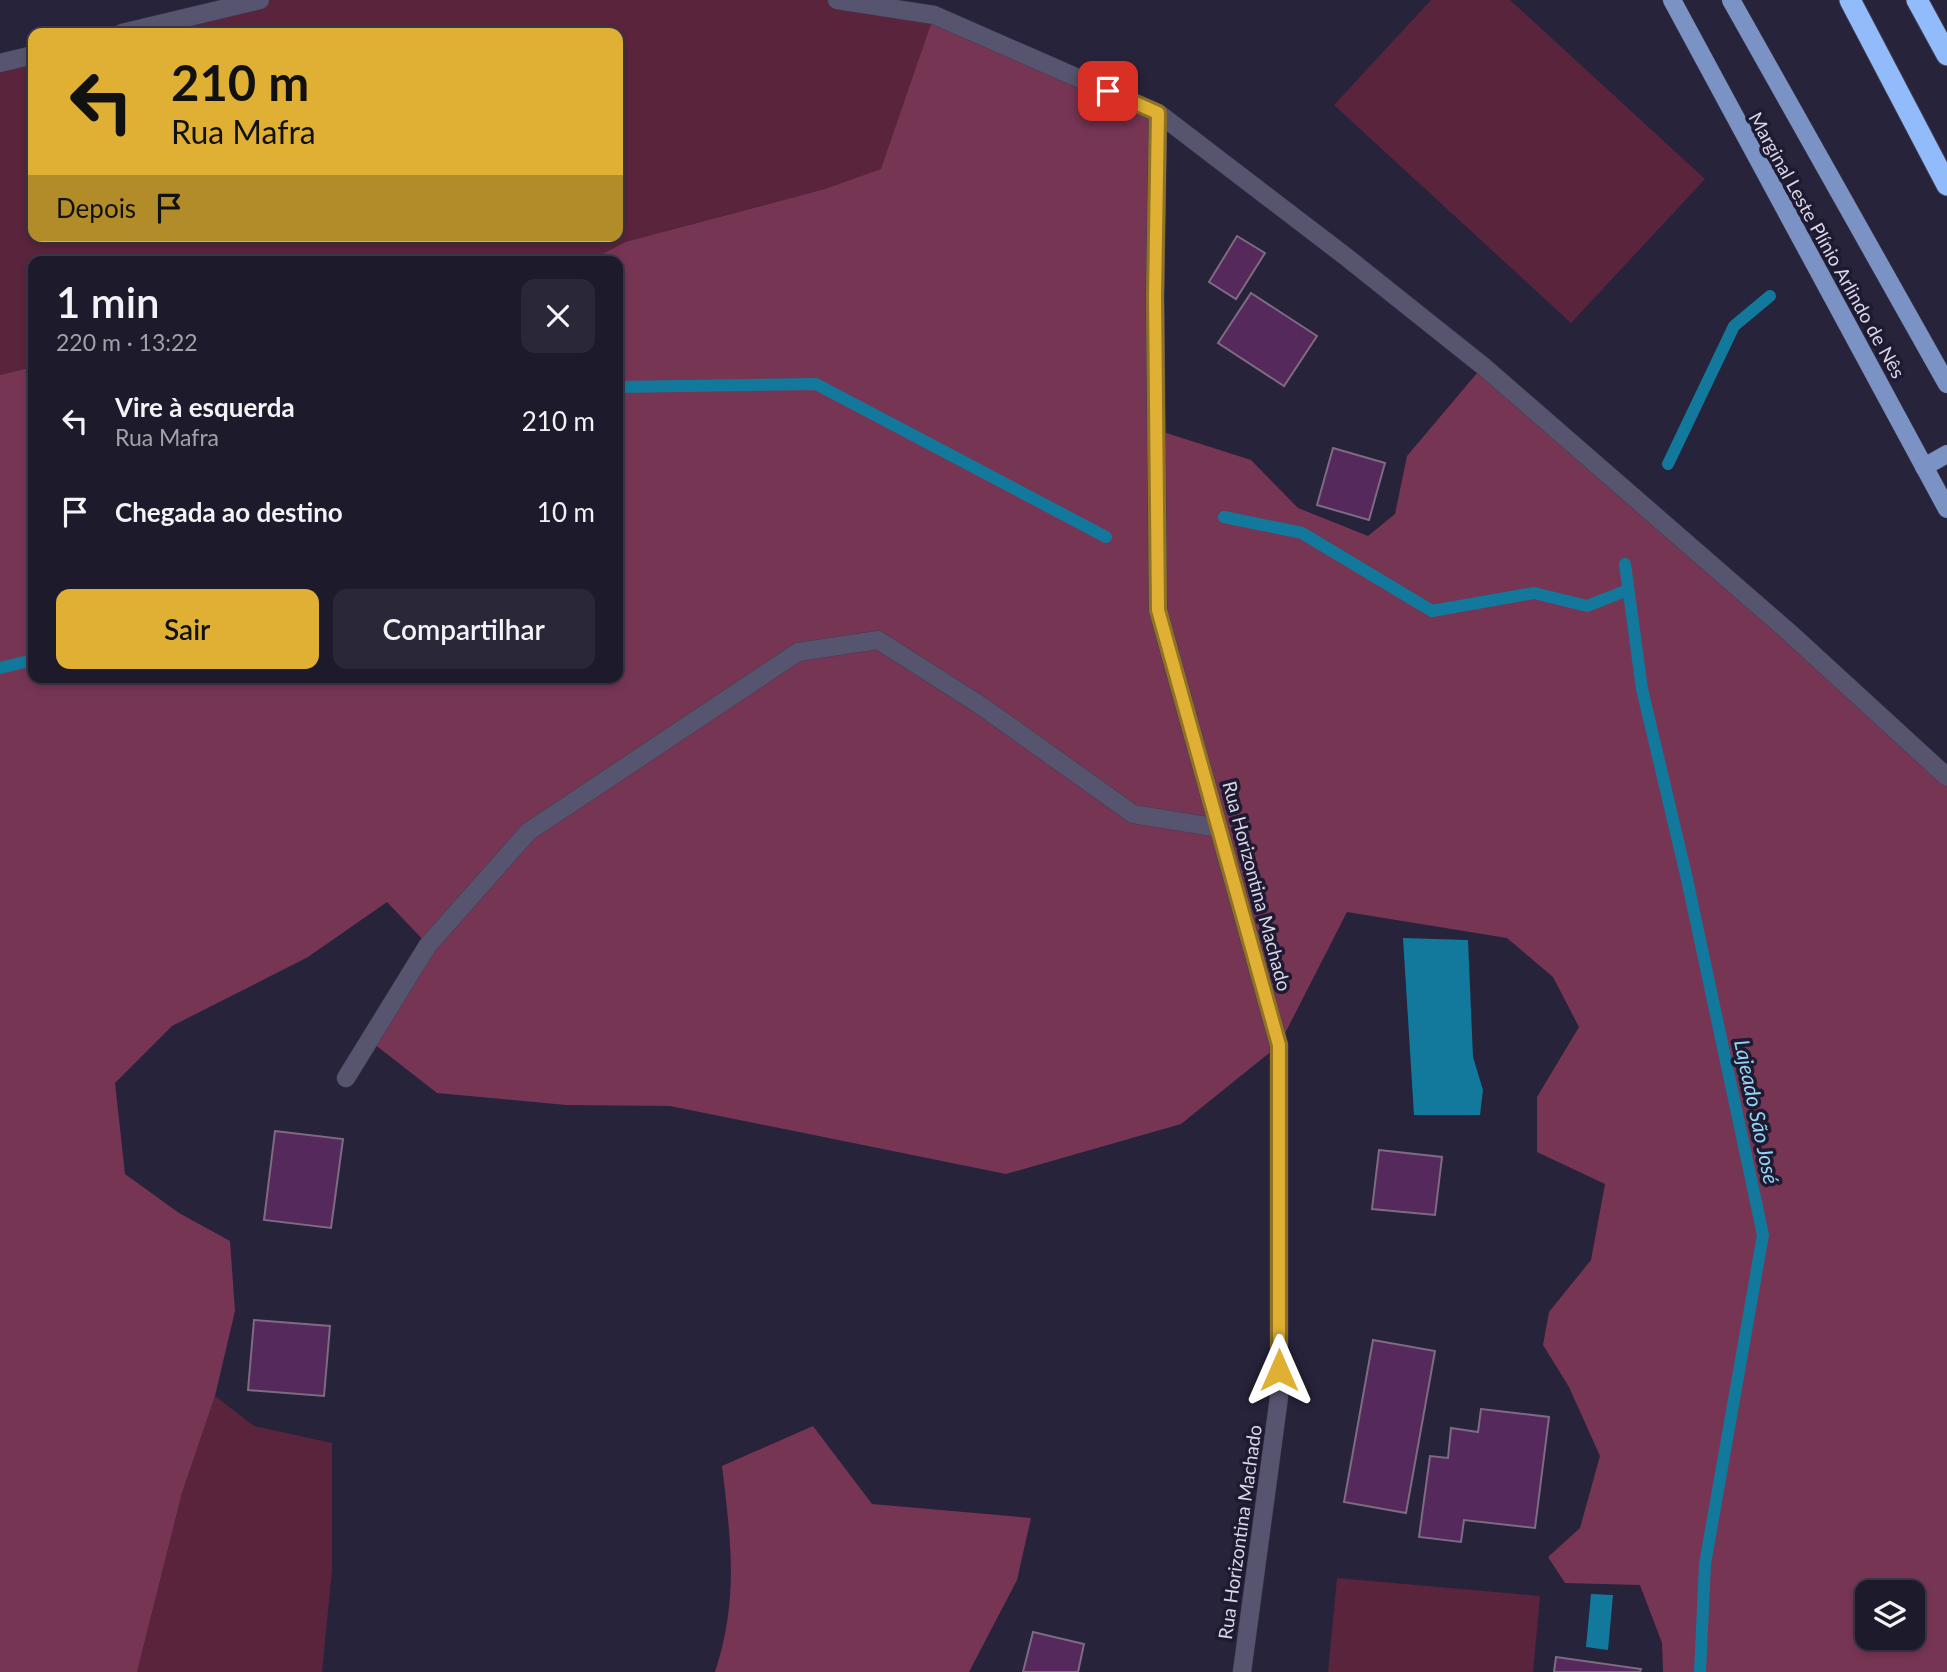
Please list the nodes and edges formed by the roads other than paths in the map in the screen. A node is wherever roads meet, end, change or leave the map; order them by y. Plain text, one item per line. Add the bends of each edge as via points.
1 (260, 0) edge
2 (837, 0) edge
3 (1672, 0) edge
4 (1731, 0) edge
5 (1850, 0) edge
6 (1917, 0) edge
7 (143, 28) edge
8 (1947, 55) edge
9 (28, 56) edge
10 (0, 63) edge
11 (1158, 113) junction
12 (1947, 186) edge
13 (1947, 384) edge
14 (1947, 454) edge
15 (1924, 467) junction
16 (1947, 509) edge
17 (1947, 777) edge
18 (1219, 828) junction
19 (346, 1078) dead end
20 (1242, 1672) edge

1 - 7 street
2 - 11 street via 934,15
3 - 15 main road, Marginal Leste Plínio Arlindo de Nês
4 - 13 main road, Marginal Leste Plínio Arlindo de Nês
5 - 12 highway
6 - 8 highway
9 - 10 street
11 - 17 street via 1493,375 1739,587
11 - 18 street, Rua Horizontina Machado via 1158,610
14 - 15 main road
15 - 16 main road, Marginal Leste Plínio Arlindo de Nês
18 - 19 street via 1133,814 980,705 878,640 797,652 528,831 428,945
18 - 20 street, Rua Horizontina Machado via 1279,1045 1279,1397

